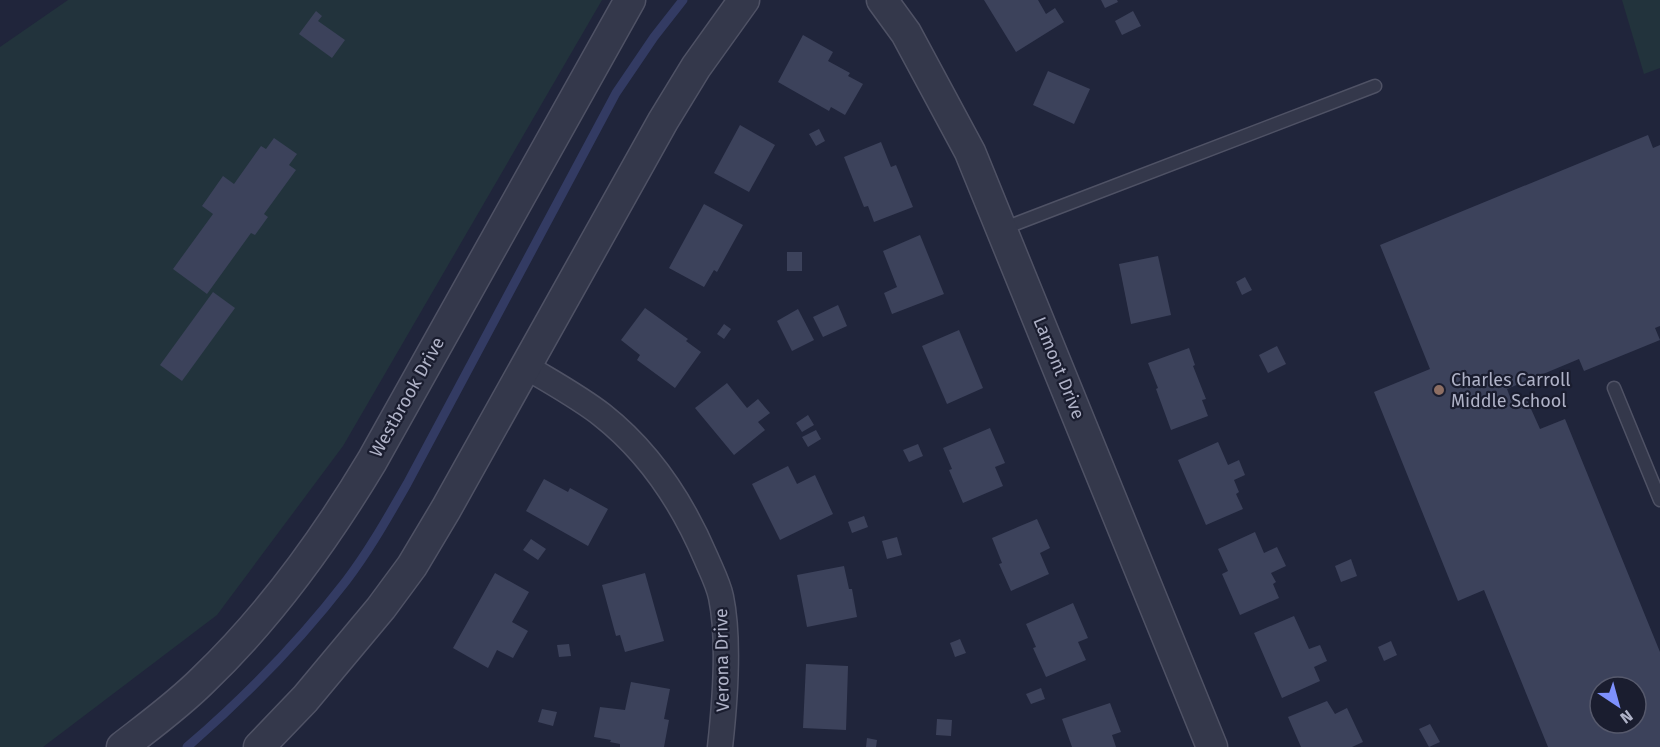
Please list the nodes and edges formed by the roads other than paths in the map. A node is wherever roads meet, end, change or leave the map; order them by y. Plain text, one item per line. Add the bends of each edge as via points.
1 (630, 0) edge
2 (744, 0) edge
3 (882, 0) edge
4 (1375, 86) dead end
5 (1001, 229) junction
6 (525, 366) junction
7 (1614, 388) dead end
8 (1660, 500) edge
9 (122, 747) edge
10 (259, 747) edge
11 (720, 747) edge
12 (1212, 747) edge

1 - 9 street, Westbrook Drive via 338,518 238,645 202,682
2 - 6 street via 663,121
3 - 5 street, Lamont Drive via 906,33 965,142
4 - 5 lane
5 - 12 street, Lamont Drive
6 - 10 street via 412,566 346,653
6 - 11 street, Verona Drive via 601,414 624,434 653,466 683,509 721,596 725,666
7 - 8 lane

